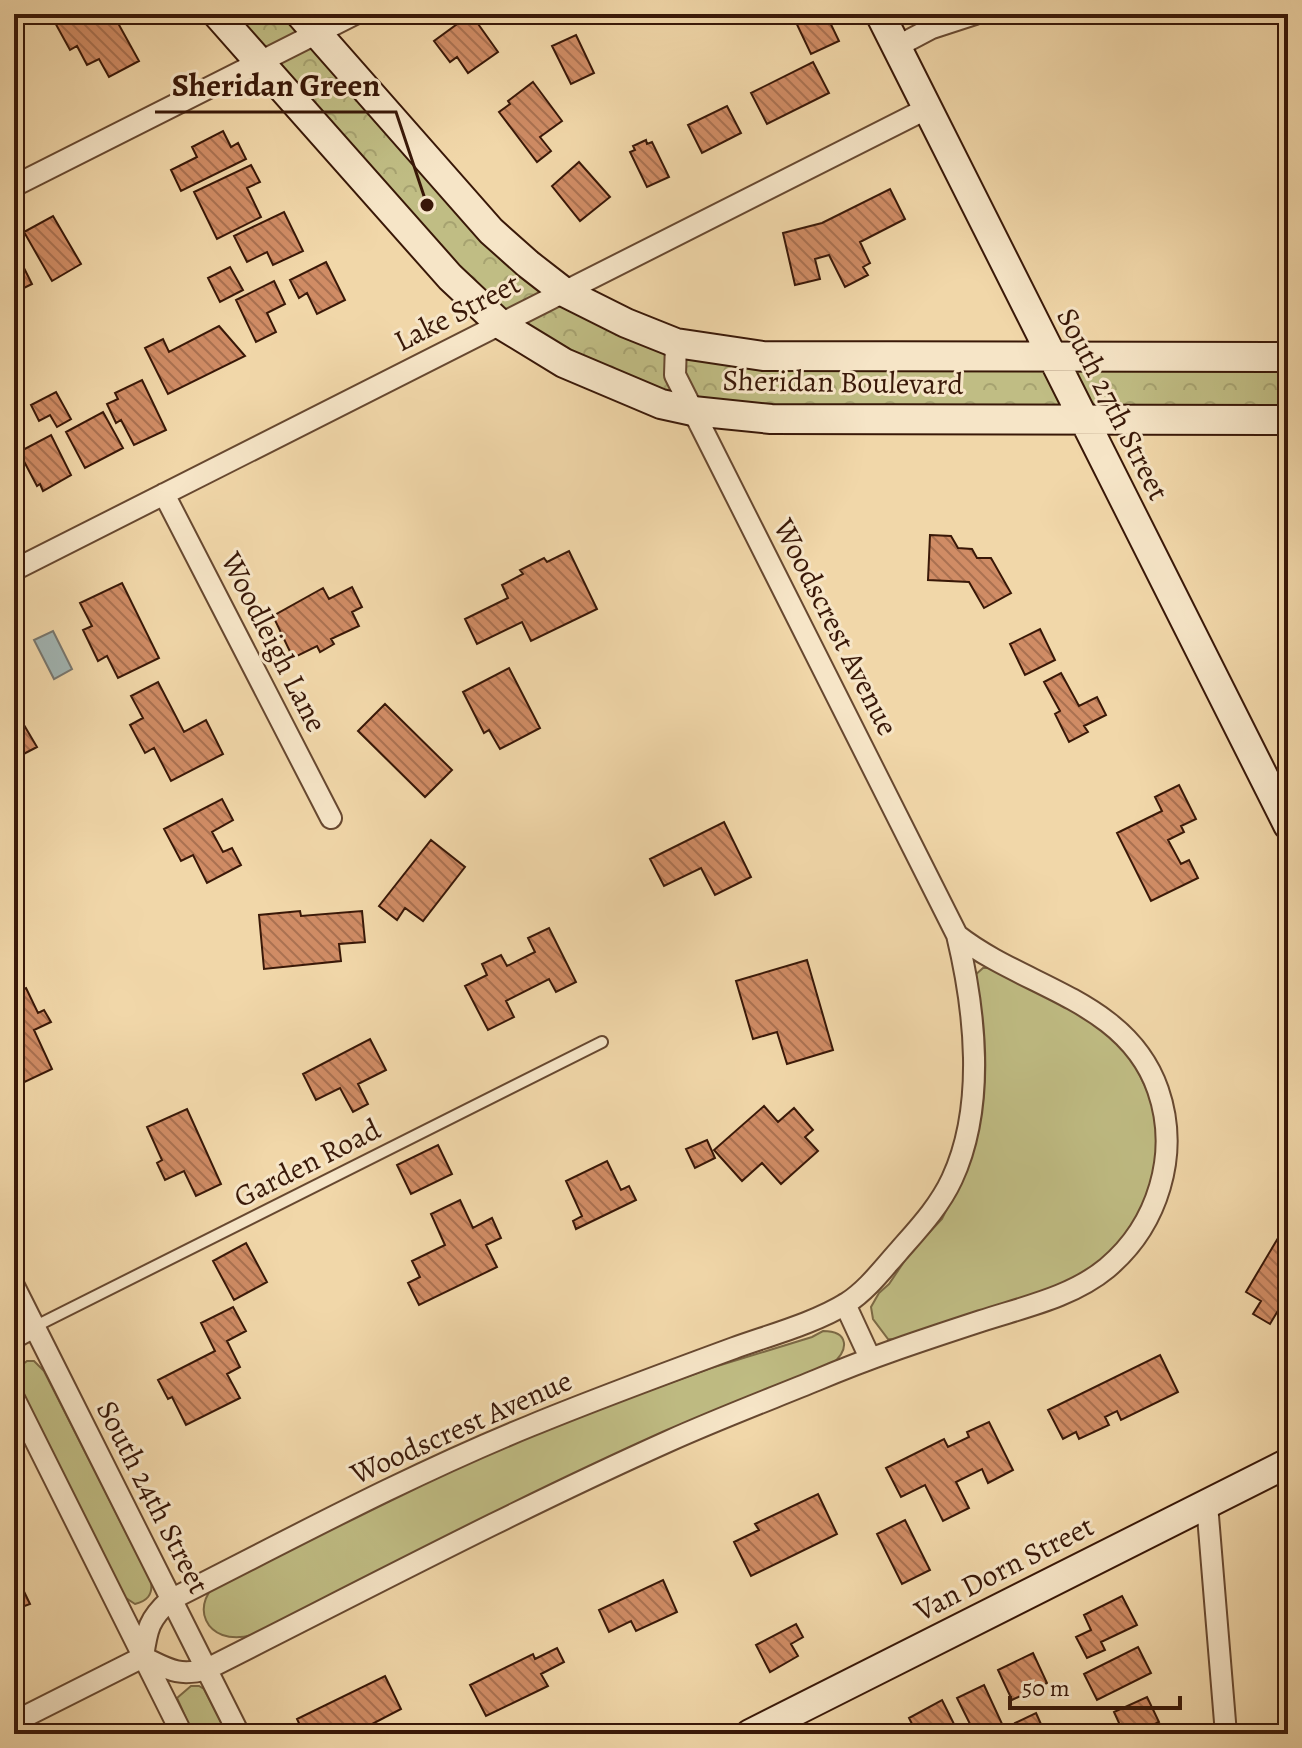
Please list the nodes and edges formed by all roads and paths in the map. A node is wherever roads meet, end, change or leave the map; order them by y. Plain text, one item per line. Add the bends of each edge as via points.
1 (217, 14) edge
2 (355, 14) edge
3 (880, 14) edge
4 (975, 14) edge
5 (308, 24) edge
6 (896, 47) junction
7 (260, 62) junction
8 (928, 108) junction
9 (14, 186) edge
10 (564, 292) junction
11 (500, 324) junction
12 (676, 343) junction
13 (1050, 355) junction
14 (1288, 357) edge
15 (693, 411) junction
16 (1083, 420) junction
17 (1288, 420) edge
18 (164, 494) junction
19 (14, 570) edge
20 (1284, 808) edge
21 (331, 818) dead end
22 (957, 935) junction
23 (602, 1042) dead end
24 (14, 1286) edge
25 (845, 1304) junction
26 (34, 1327) junction
27 (14, 1338) edge
28 (870, 1358) junction
29 (14, 1398) edge
30 (1288, 1463) edge
31 (1207, 1504) junction
32 (170, 1600) junction
33 (143, 1657) junction
34 (207, 1669) junction
35 (14, 1722) edge
36 (182, 1734) edge
37 (239, 1734) edge
38 (750, 1734) edge
39 (1226, 1734) edge

1 - 7 main road, Sheridan Boulevard
2 - 5 street
3 - 6 main road, South 27th Street
4 - 6 street
5 - 7 street
5 - 10 main road, Sheridan Boulevard via 491,231
6 - 8 main road, South 27th Street
7 - 9 street
7 - 11 main road, Sheridan Boulevard via 450,277
8 - 10 street, Lake Street
8 - 13 main road, South 27th Street
10 - 11 street, Lake Street
10 - 12 main road, Sheridan Boulevard
11 - 15 main road, Sheridan Boulevard via 609,384
11 - 18 street, Lake Street
12 - 13 main road, Sheridan Boulevard via 763,356
12 - 15 street, Woodscrest Avenue via 675,375
13 - 14 main road, Sheridan Boulevard
13 - 16 main road, South 27th Street
15 - 16 main road, Sheridan Boulevard via 771,419
15 - 22 street, Woodscrest Avenue
16 - 17 main road, Sheridan Boulevard
16 - 20 main road, South 27th Street
18 - 19 street, Lake Street
18 - 21 street, Woodleigh Lane
22 - 25 street, Woodscrest Avenue via 970,993 974,1062 972,1100 957,1165 935,1210
22 - 28 street, Woodscrest Avenue via 981,954 1097,1012 1134,1045 1159,1092 1165,1120 1164,1176 1145,1224 1088,1282
23 - 26 lane, Garden Road
24 - 26 street, South 24th Street
25 - 28 street
25 - 32 street, Woodscrest Avenue via 467,1452
26 - 27 street
26 - 32 street, South 24th Street
28 - 34 street, Woodscrest Avenue via 670,1440
29 - 33 street
30 - 31 main road, Van Dorn Street
31 - 38 main road, Van Dorn Street
31 - 39 street
32 - 33 street, Woodscrest Avenue via 148,1628
32 - 34 street, South 24th Street
33 - 34 street, Woodscrest Avenue via 174,1672
33 - 35 street
33 - 36 street
34 - 37 street, South 24th Street

